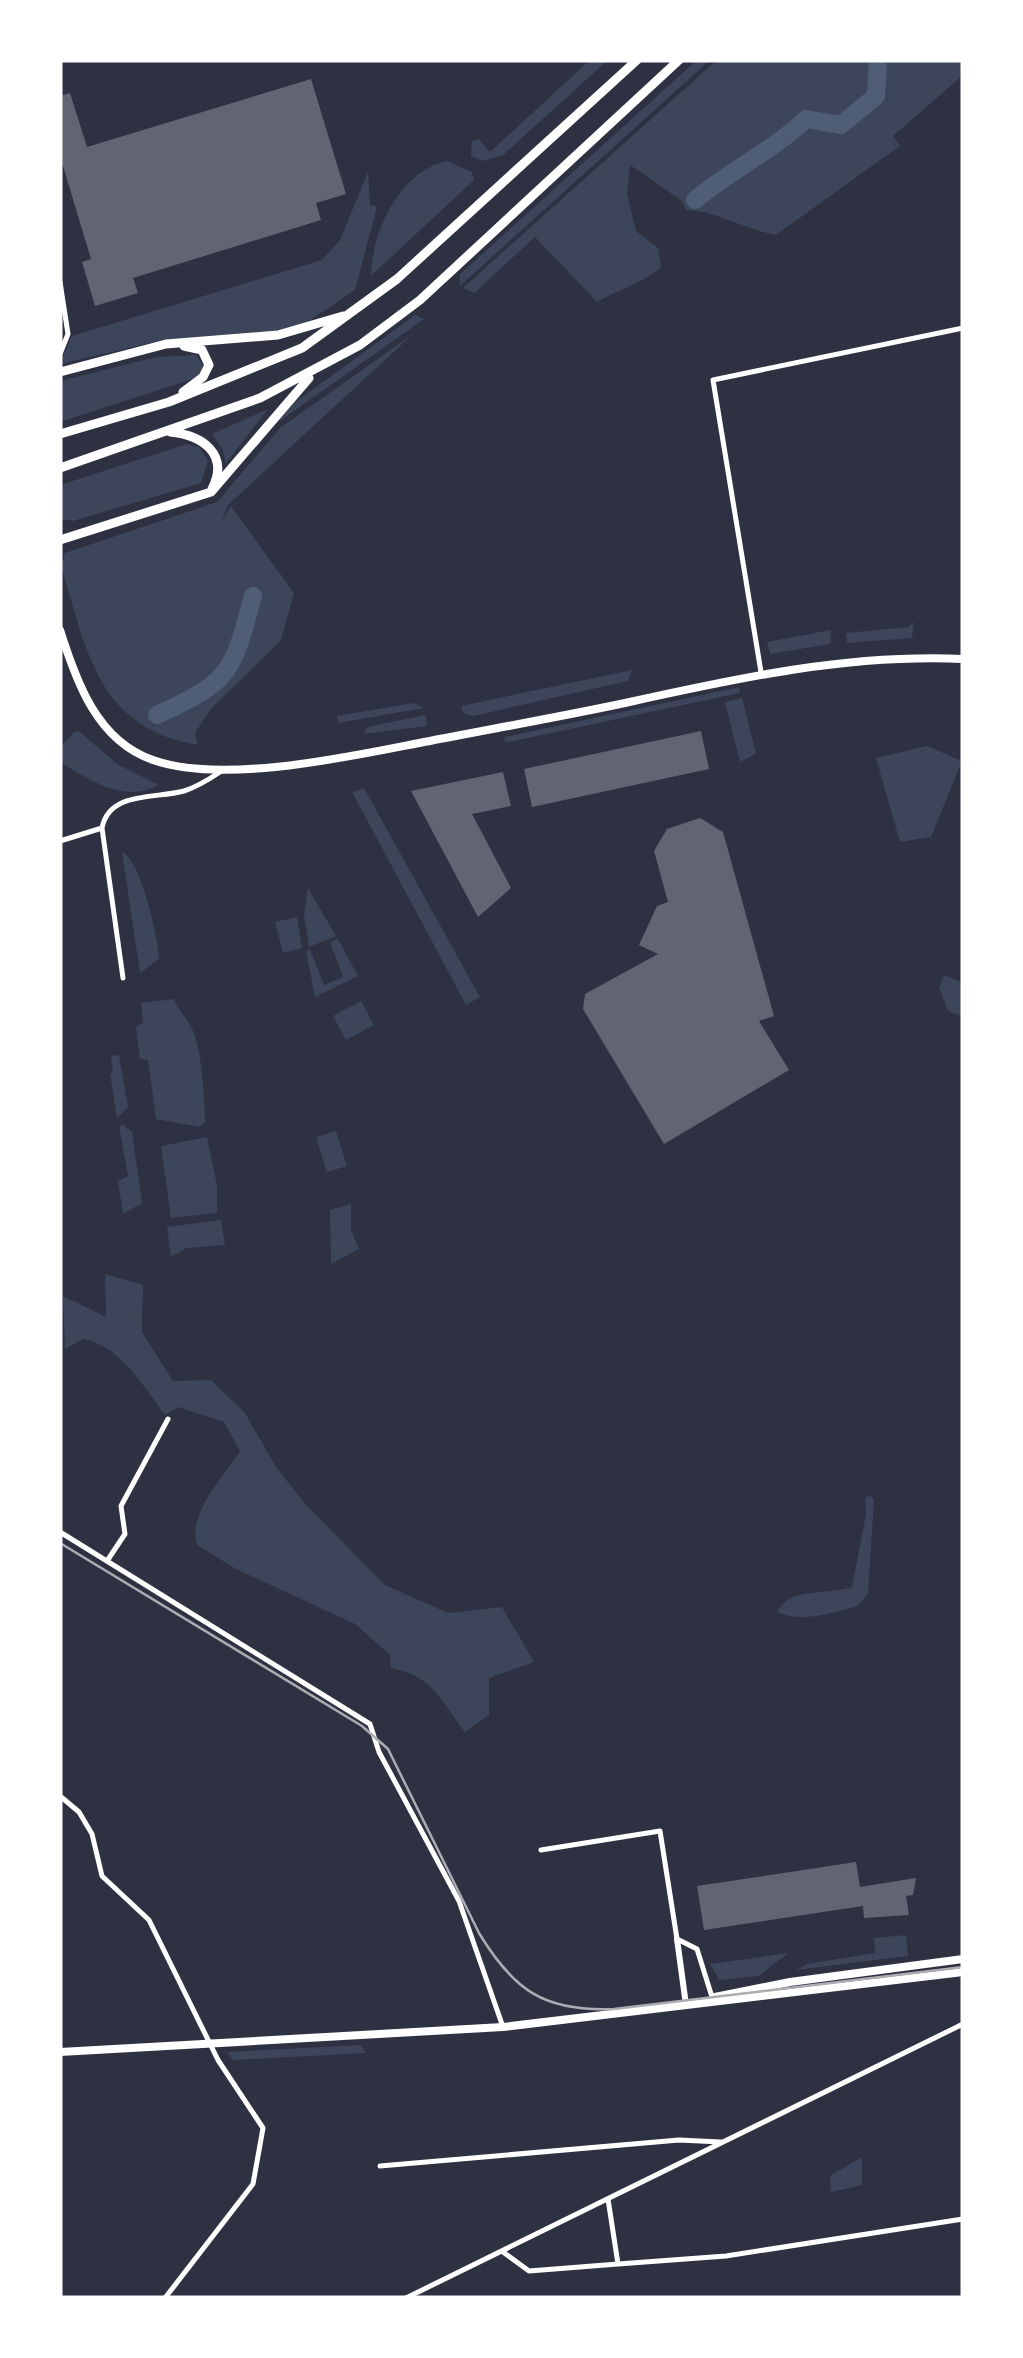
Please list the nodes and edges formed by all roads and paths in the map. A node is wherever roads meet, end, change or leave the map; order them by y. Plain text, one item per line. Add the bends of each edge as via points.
1 (637, 60) edge
2 (679, 60) edge
3 (60, 282) edge
4 (351, 314) junction
5 (963, 328) edge
6 (166, 344) junction
7 (60, 354) edge
8 (60, 372) edge
9 (314, 373) junction
10 (170, 402) junction
11 (167, 432) junction
12 (60, 434) edge
13 (60, 468) edge
14 (206, 495) junction
15 (60, 540) edge
16 (60, 630) edge
17 (963, 658) edge
18 (761, 672) junction
19 (228, 767) junction
20 (102, 828) junction
21 (60, 841) edge
22 (123, 978) dead end
23 (168, 1419) dead end
24 (60, 1532) edge
25 (107, 1562) junction
26 (60, 1796) edge
27 (541, 1850) dead end
28 (677, 1939) junction
29 (963, 1959) edge
30 (963, 1972) edge
31 (712, 1998) junction
32 (686, 2005) junction
33 (963, 2024) edge
34 (503, 2028) junction
35 (210, 2044) junction
36 (60, 2052) edge
37 (725, 2142) junction
38 (380, 2166) dead end
39 (608, 2199) junction
40 (963, 2219) edge
41 (502, 2251) junction
42 (618, 2264) junction
43 (164, 2298) edge
44 (406, 2298) edge

1 - 4 main road via 398,279
2 - 9 main road via 420,300
3 - 7 street via 68,334
4 - 6 main road via 278,335
4 - 10 main road via 302,348
5 - 18 street via 714,380
6 - 8 main road
6 - 10 main road via 202,350 208,362 202,377
9 - 11 main road
9 - 14 main road
10 - 12 main road
11 - 13 main road
11 - 14 main road via 198,438 214,453 218,474
14 - 15 main road
16 - 19 main road via 86,698 106,728 153,760
17 - 18 main road via 886,658
18 - 19 main road via 374,752
19 - 20 street via 186,790 118,803 104,814
20 - 21 street
20 - 22 street
23 - 25 street via 121,1506 124,1534
24 - 25 street
25 - 34 street via 370,1724 459,1900
26 - 35 street via 92,1834 102,1876 149,1920
27 - 28 street via 660,1830
28 - 31 street via 697,1949
28 - 32 street
29 - 31 main road
30 - 32 main road
31 - 32 main road
32 - 34 main road
33 - 37 street
34 - 35 main road
35 - 36 main road
35 - 43 street via 262,2128 261,2158 254,2184
37 - 38 street via 679,2140
37 - 39 street
39 - 41 street
39 - 42 street
40 - 42 street via 726,2256
41 - 42 street via 529,2271
41 - 44 street

